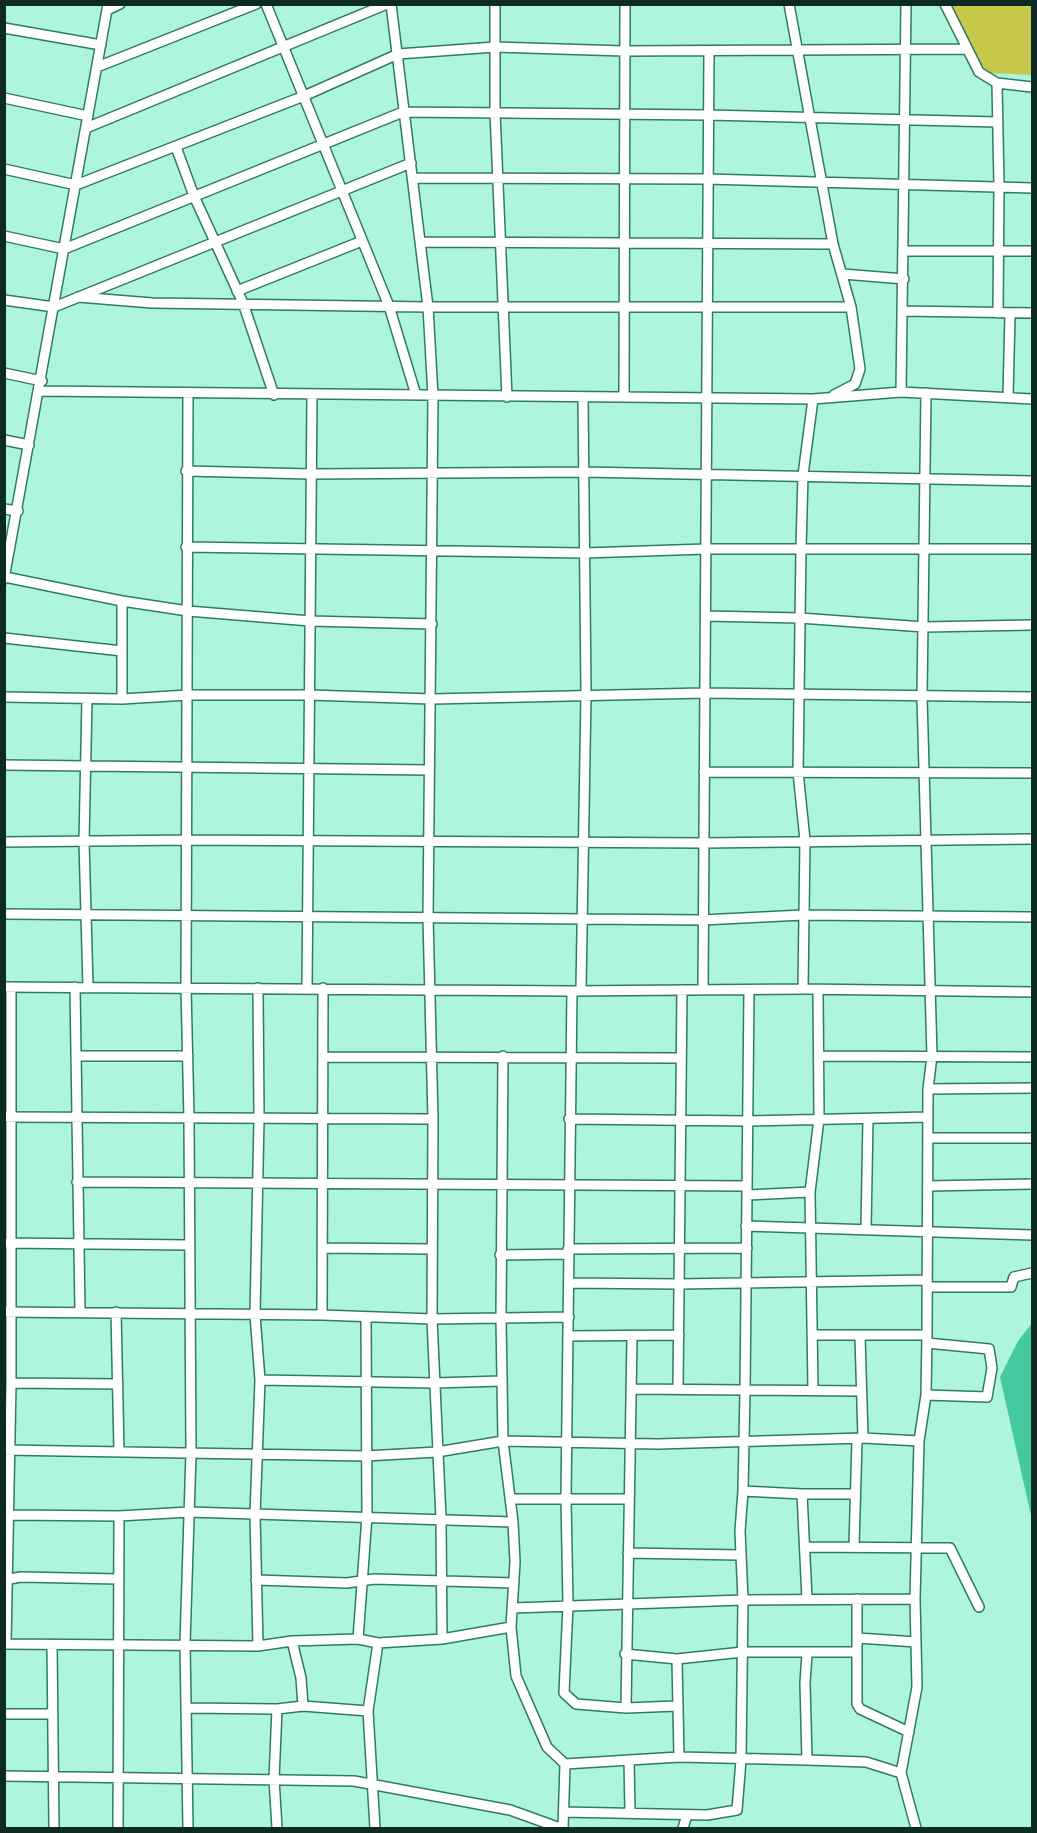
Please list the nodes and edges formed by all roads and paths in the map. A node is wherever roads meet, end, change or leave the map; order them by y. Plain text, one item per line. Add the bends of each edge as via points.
1 (120, 4) edge
2 (256, 4) edge
3 (266, 4) edge
4 (389, 4) edge
5 (495, 4) edge
6 (624, 4) edge
7 (789, 4) edge
8 (906, 4) edge
9 (945, 4) edge
10 (108, 7) edge
11 (4, 28) edge
12 (100, 45) junction
13 (284, 47) junction
14 (495, 47) junction
15 (906, 48) junction
16 (966, 49) junction
17 (797, 50) junction
18 (624, 51) junction
19 (709, 51) junction
20 (398, 54) junction
21 (97, 67) junction
22 (997, 83) junction
23 (1032, 87) edge
24 (304, 96) junction
25 (4, 98) edge
26 (403, 112) junction
27 (495, 112) junction
28 (625, 114) junction
29 (708, 115) junction
30 (88, 116) junction
31 (809, 117) junction
32 (902, 120) junction
33 (997, 122) junction
34 (86, 128) junction
35 (322, 143) junction
36 (176, 147) junction
37 (411, 163) junction
38 (4, 170) edge
39 (500, 177) junction
40 (413, 178) junction
41 (707, 179) junction
42 (624, 180) junction
43 (822, 183) junction
44 (76, 185) junction
45 (902, 185) junction
46 (999, 186) junction
47 (1032, 188) edge
48 (342, 191) junction
49 (194, 196) junction
50 (4, 236) edge
51 (362, 241) junction
52 (503, 241) junction
53 (216, 242) junction
54 (421, 242) junction
55 (623, 242) junction
56 (707, 242) junction
57 (833, 244) junction
58 (64, 249) junction
59 (904, 251) junction
60 (1032, 251) edge
61 (999, 252) junction
62 (843, 274) junction
63 (904, 279) junction
64 (237, 291) junction
65 (78, 297) junction
66 (4, 300) edge
67 (243, 303) junction
68 (389, 306) junction
69 (505, 306) junction
70 (622, 306) junction
71 (54, 307) junction
72 (428, 307) junction
73 (707, 307) junction
74 (851, 307) junction
75 (903, 311) junction
76 (998, 313) junction
77 (1032, 313) edge
78 (1010, 314) junction
79 (4, 373) edge
80 (42, 381) junction
81 (38, 391) junction
82 (901, 392) junction
83 (926, 393) junction
84 (188, 394) junction
85 (274, 395) junction
86 (312, 395) junction
87 (416, 395) junction
88 (433, 396) junction
89 (507, 397) junction
90 (583, 397) junction
91 (624, 397) junction
92 (706, 397) junction
93 (831, 397) junction
94 (1008, 397) junction
95 (813, 399) junction
96 (1032, 399) edge
97 (4, 440) edge
98 (29, 445) junction
99 (186, 471) junction
100 (434, 472) junction
101 (584, 472) junction
102 (311, 474) junction
103 (707, 474) junction
104 (803, 476) junction
105 (924, 477) junction
106 (1032, 481) edge
107 (4, 509) edge
108 (18, 512) junction
109 (186, 547) junction
110 (311, 547) junction
111 (706, 549) junction
112 (801, 549) junction
113 (923, 549) junction
114 (1032, 549) edge
115 (433, 550) junction
116 (585, 553) junction
117 (5, 578) edge
118 (122, 601) junction
119 (188, 611) junction
120 (706, 616) junction
121 (801, 618) junction
122 (310, 621) junction
123 (432, 624) junction
124 (1032, 626) edge
125 (924, 627) junction
126 (4, 638) edge
127 (122, 651) junction
128 (704, 693) junction
129 (586, 694) junction
130 (188, 695) junction
131 (309, 695) junction
132 (799, 695) junction
133 (4, 697) edge
134 (922, 697) junction
135 (1032, 697) edge
136 (87, 699) junction
137 (122, 699) junction
138 (432, 699) junction
139 (4, 765) edge
140 (86, 766) junction
141 (186, 767) junction
142 (309, 768) junction
143 (429, 770) junction
144 (923, 771) junction
145 (705, 772) junction
146 (798, 772) junction
147 (1032, 773) edge
148 (1032, 839) edge
149 (186, 840) junction
150 (805, 840) junction
151 (84, 841) junction
152 (927, 841) junction
153 (4, 842) edge
154 (309, 842) junction
155 (429, 842) junction
156 (584, 842) junction
157 (704, 843) junction
158 (4, 914) edge
159 (308, 914) junction
160 (927, 914) junction
161 (86, 915) junction
162 (186, 915) junction
163 (804, 915) junction
164 (428, 917) junction
165 (1032, 917) edge
166 (582, 919) junction
167 (702, 920) junction
168 (8, 987) edge
169 (75, 987) junction
170 (87, 987) junction
171 (186, 987) junction
172 (258, 988) junction
173 (307, 988) junction
174 (323, 988) junction
175 (429, 989) junction
176 (803, 989) junction
177 (929, 989) junction
178 (682, 990) junction
179 (704, 990) junction
180 (749, 990) junction
181 (818, 990) junction
182 (577, 991) junction
183 (1032, 992) edge
184 (77, 1056) junction
185 (188, 1056) junction
186 (431, 1056) junction
187 (503, 1056) junction
188 (819, 1056) junction
189 (932, 1056) junction
190 (324, 1057) junction
191 (571, 1058) junction
192 (681, 1058) junction
193 (1032, 1058) edge
194 (1032, 1088) edge
195 (928, 1089) junction
196 (8, 1117) edge
197 (928, 1117) junction
198 (77, 1118) junction
199 (259, 1118) junction
200 (324, 1118) junction
201 (189, 1119) junction
202 (433, 1119) junction
203 (569, 1119) junction
204 (819, 1119) junction
205 (868, 1119) junction
206 (681, 1120) junction
207 (748, 1121) junction
208 (929, 1138) junction
209 (1032, 1138) edge
210 (77, 1182) junction
211 (259, 1182) junction
212 (324, 1183) junction
213 (189, 1184) junction
214 (432, 1184) junction
215 (568, 1184) junction
216 (1032, 1184) edge
217 (501, 1185) junction
218 (679, 1185) junction
219 (928, 1186) junction
220 (747, 1191) junction
221 (810, 1192) junction
222 (746, 1226) junction
223 (811, 1227) junction
224 (867, 1229) junction
225 (928, 1233) junction
226 (1032, 1235) edge
227 (7, 1243) edge
228 (79, 1244) junction
229 (188, 1245) junction
230 (324, 1248) junction
231 (680, 1248) junction
232 (747, 1248) junction
233 (431, 1249) junction
234 (568, 1251) junction
235 (500, 1255) junction
236 (1032, 1273) edge
237 (811, 1280) junction
238 (747, 1282) junction
239 (569, 1283) junction
240 (679, 1284) junction
241 (927, 1284) junction
242 (7, 1312) edge
243 (80, 1312) junction
244 (116, 1312) junction
245 (188, 1314) junction
246 (255, 1315) junction
247 (322, 1315) junction
248 (569, 1317) junction
249 (366, 1318) junction
250 (501, 1318) junction
251 (432, 1319) junction
252 (679, 1335) junction
253 (813, 1335) junction
254 (569, 1336) junction
255 (632, 1336) junction
256 (860, 1336) junction
257 (927, 1339) junction
258 (260, 1380) junction
259 (502, 1381) junction
260 (366, 1382) junction
261 (11, 1383) junction
262 (434, 1383) junction
263 (118, 1384) junction
264 (631, 1389) junction
265 (678, 1389) junction
266 (813, 1390) junction
267 (861, 1390) junction
268 (745, 1391) junction
269 (926, 1395) junction
270 (860, 1439) junction
271 (503, 1442) junction
272 (919, 1442) junction
273 (567, 1443) junction
274 (629, 1444) junction
275 (744, 1444) junction
276 (7, 1450) edge
277 (119, 1451) junction
278 (437, 1452) junction
279 (190, 1453) junction
280 (256, 1455) junction
281 (366, 1456) junction
282 (743, 1491) junction
283 (802, 1494) junction
284 (855, 1494) junction
285 (566, 1498) junction
286 (629, 1498) junction
287 (511, 1499) junction
288 (189, 1512) junction
289 (10, 1515) junction
290 (255, 1515) junction
291 (119, 1516) junction
292 (367, 1516) junction
293 (441, 1519) junction
294 (513, 1522) junction
295 (805, 1547) junction
296 (854, 1547) junction
297 (916, 1548) junction
298 (628, 1553) junction
299 (740, 1555) junction
300 (119, 1579) junction
301 (6, 1580) edge
302 (256, 1580) junction
303 (363, 1582) junction
304 (442, 1582) junction
305 (514, 1583) junction
306 (807, 1599) junction
307 (857, 1599) junction
308 (915, 1599) junction
309 (743, 1600) junction
310 (568, 1605) junction
311 (628, 1606) junction
312 (979, 1607) dead end
313 (513, 1608) junction
314 (511, 1627) junction
315 (858, 1638) junction
316 (358, 1639) junction
317 (442, 1639) junction
318 (292, 1641) junction
319 (916, 1642) junction
320 (378, 1643) junction
321 (5, 1644) edge
322 (185, 1644) junction
323 (52, 1645) junction
324 (119, 1645) junction
325 (258, 1646) junction
326 (743, 1652) junction
327 (857, 1652) junction
328 (625, 1654) junction
329 (807, 1654) junction
330 (677, 1659) junction
331 (303, 1706) junction
332 (676, 1706) junction
333 (188, 1708) junction
334 (626, 1708) junction
335 (277, 1709) junction
336 (368, 1711) junction
337 (4, 1714) edge
338 (51, 1714) junction
339 (909, 1732) junction
340 (679, 1758) junction
341 (629, 1760) junction
342 (741, 1760) junction
343 (807, 1760) junction
344 (565, 1764) junction
345 (901, 1773) junction
346 (4, 1776) edge
347 (52, 1776) junction
348 (187, 1777) junction
349 (117, 1778) junction
350 (274, 1779) junction
351 (371, 1783) junction
352 (630, 1811) junction
353 (564, 1812) junction
354 (687, 1815) junction
355 (54, 1828) edge
356 (118, 1828) edge
357 (188, 1828) edge
358 (278, 1828) edge
359 (375, 1828) edge
360 (562, 1828) edge
361 (683, 1828) edge
362 (916, 1828) edge

1 - 10 street
2 - 21 street
3 - 13 street
4 - 13 street
4 - 20 street
5 - 14 street
6 - 18 street
7 - 17 street
8 - 15 street
9 - 16 street
10 - 12 street
11 - 12 street
12 - 21 street
13 - 24 street
13 - 34 street
14 - 18 street
14 - 20 street
14 - 27 street
15 - 16 street
15 - 17 street
15 - 32 street
16 - 22 street via 979,72
17 - 19 street
17 - 31 street
18 - 19 street
18 - 28 street
19 - 29 street
20 - 24 street
20 - 26 street
21 - 30 street
22 - 23 street
22 - 33 street
24 - 35 street
24 - 36 street
25 - 30 street
26 - 27 street
26 - 35 street
26 - 37 street
27 - 28 street
27 - 39 street
28 - 29 street
28 - 42 street
29 - 31 street
29 - 41 street
30 - 34 street
31 - 32 street
31 - 43 street
32 - 33 street
32 - 45 street
33 - 46 street
34 - 44 street
35 - 48 street
35 - 49 street
36 - 44 street
36 - 49 street
37 - 40 street
37 - 48 street
38 - 44 street
39 - 40 street
39 - 42 street
39 - 52 street
40 - 54 street
41 - 42 street
41 - 43 street
41 - 56 street
42 - 55 street
43 - 45 street
43 - 57 street
44 - 58 street
45 - 46 street
45 - 59 street
46 - 47 street
46 - 61 street
48 - 51 street
48 - 53 street
49 - 53 street
49 - 58 street
50 - 58 street
51 - 64 street
51 - 68 street
52 - 54 street
52 - 55 street
52 - 69 street
53 - 64 street
53 - 65 street
54 - 72 street
55 - 56 street
55 - 70 street
56 - 57 street
56 - 73 street
57 - 62 street
58 - 71 street
59 - 61 street
59 - 63 street
60 - 61 street
61 - 76 street
62 - 63 street
62 - 74 street
63 - 75 street
64 - 67 street
65 - 67 street
65 - 71 street
66 - 71 street
67 - 68 street
67 - 85 street
68 - 72 street
68 - 87 street
69 - 70 street
69 - 72 street
69 - 89 street
70 - 73 street
70 - 91 street
71 - 80 street
72 - 88 street
73 - 74 street
73 - 92 street
74 - 93 street via 859,378
75 - 76 street
75 - 82 street
76 - 78 street
77 - 78 street
78 - 94 street
79 - 80 street
80 - 81 street
81 - 84 street
81 - 98 street
82 - 83 street
82 - 93 street
83 - 94 street
83 - 105 street
84 - 85 street
84 - 99 street
85 - 86 street
86 - 87 street
86 - 102 street
87 - 88 street
88 - 89 street
88 - 100 street
89 - 90 street
90 - 91 street
90 - 101 street
91 - 92 street
92 - 95 street
92 - 103 street
93 - 95 street
94 - 96 street
95 - 104 street
97 - 98 street
98 - 108 street
99 - 102 street
99 - 109 street
100 - 101 street
100 - 102 street
100 - 115 street
101 - 103 street
101 - 116 street
102 - 110 street
103 - 104 street
103 - 111 street
104 - 105 street
104 - 112 street
105 - 106 street
105 - 113 street
107 - 108 street
108 - 117 street
109 - 110 street
109 - 119 street
110 - 115 street
110 - 122 street
111 - 112 street
111 - 116 street
111 - 120 street
112 - 113 street
112 - 121 street
113 - 114 street
113 - 125 street
115 - 116 street
115 - 123 street
116 - 129 street
117 - 118 street
118 - 119 street
118 - 127 street
119 - 122 street
119 - 130 street
120 - 121 street
120 - 128 street
121 - 125 street
121 - 132 street
122 - 123 street
122 - 131 street
123 - 138 street
124 - 125 street
125 - 134 street
126 - 127 street
127 - 137 street
128 - 129 street
128 - 132 street
128 - 145 street
129 - 138 street
129 - 156 street
130 - 131 street
130 - 137 street
130 - 141 street
131 - 138 street
131 - 142 street
132 - 134 street
132 - 146 street
133 - 136 street
134 - 135 street
134 - 144 street
136 - 137 street
136 - 140 street
138 - 143 street
139 - 140 street
140 - 141 street
140 - 151 street
141 - 142 street
141 - 149 street
142 - 143 street
142 - 154 street
143 - 155 street
144 - 146 street
144 - 147 street
144 - 152 street
145 - 146 street
145 - 157 street
146 - 150 street
148 - 152 street
149 - 151 street
149 - 154 street
149 - 162 street
150 - 152 street
150 - 157 street
150 - 163 street
151 - 153 street
151 - 161 street
152 - 160 street
154 - 155 street
154 - 159 street
155 - 156 street
155 - 164 street
156 - 157 street
156 - 166 street
157 - 167 street
158 - 161 street
159 - 162 street
159 - 164 street
159 - 173 street
160 - 163 street
160 - 165 street
160 - 177 street
161 - 162 street
161 - 170 street
162 - 171 street
163 - 167 street
163 - 176 street
164 - 166 street
164 - 175 street
166 - 167 street
166 - 182 street
167 - 179 street
168 - 169 street
168 - 196 street
169 - 170 street
169 - 184 street
170 - 171 street
171 - 172 street
171 - 185 street
172 - 173 street
172 - 199 street
173 - 174 street
174 - 175 street
174 - 190 street
175 - 182 street
175 - 186 street
176 - 180 street
176 - 181 street
177 - 181 street
177 - 183 street
177 - 189 street
178 - 179 street
178 - 182 street
178 - 192 street
179 - 180 street
180 - 207 street
181 - 188 street
182 - 191 street
184 - 185 street
184 - 198 street
185 - 201 street
186 - 187 street
186 - 190 street
186 - 202 street
187 - 191 street
187 - 217 street
188 - 189 street
188 - 204 street
189 - 193 street
189 - 195 street
190 - 200 street
191 - 192 street
191 - 203 street
192 - 206 street
194 - 195 street
195 - 197 street
196 - 198 street
196 - 227 street
197 - 205 street
197 - 208 street
198 - 201 street
198 - 210 street
199 - 200 street
199 - 201 street
199 - 211 street
200 - 202 street
200 - 212 street
201 - 213 street
202 - 214 street
203 - 206 street
203 - 215 street
204 - 205 street
204 - 207 street
204 - 221 street
205 - 224 street
206 - 207 street
206 - 218 street
207 - 220 street
208 - 209 street
208 - 219 street
210 - 213 street
210 - 228 street
211 - 212 street
211 - 213 street
211 - 246 street
212 - 214 street
212 - 230 street
213 - 229 street
214 - 217 street
214 - 233 street
215 - 217 street
215 - 218 street
215 - 234 street
216 - 219 street
217 - 235 street
218 - 220 street
218 - 231 street
219 - 225 street
220 - 221 street
220 - 222 street
221 - 223 street
222 - 223 street
222 - 232 street
223 - 224 street
223 - 237 street
224 - 225 street
225 - 226 street
225 - 241 street
227 - 228 street
227 - 242 street
228 - 229 street
228 - 243 street
229 - 245 street
230 - 233 street
230 - 247 street
231 - 232 street
231 - 234 street
231 - 240 street
232 - 238 street
233 - 251 street
234 - 235 street
234 - 239 street
235 - 250 street
236 - 241 street via 1014,1277 1011,1287
237 - 238 street
237 - 241 street
237 - 253 street
238 - 240 street
238 - 268 street
239 - 240 street
239 - 248 street
240 - 252 street
241 - 257 street
242 - 243 street
242 - 261 street
243 - 244 street
244 - 245 street
244 - 263 street
245 - 246 street
245 - 279 street
246 - 247 street
246 - 258 street
247 - 249 street
248 - 250 street
248 - 254 street
249 - 251 street
249 - 260 street
250 - 251 street
250 - 259 street
251 - 262 street
252 - 255 street
252 - 265 street
253 - 256 street
253 - 266 street
254 - 255 street
254 - 273 street
255 - 264 street
256 - 257 street
256 - 267 street
257 - 269 street
257 - 269 street via 989,1349 992,1368 987,1396
258 - 260 street
258 - 280 street
259 - 262 street
259 - 271 street
260 - 262 street
260 - 281 street
261 - 263 street
261 - 276 street
262 - 278 street
263 - 277 street
264 - 265 street
264 - 274 street
265 - 268 street
266 - 267 street
266 - 268 street
267 - 270 street
268 - 275 street
269 - 272 street
270 - 272 street
270 - 275 street
270 - 284 street
271 - 273 street
271 - 278 street
271 - 287 street
272 - 297 street
273 - 274 street
273 - 285 street
274 - 275 street
274 - 286 street
275 - 282 street
276 - 277 street
276 - 289 street
277 - 279 street
278 - 281 street
278 - 293 street
279 - 280 street
279 - 288 street
280 - 281 street
280 - 290 street
281 - 292 street
282 - 283 street
282 - 299 street
283 - 284 street
283 - 295 street
284 - 296 street
285 - 286 street
285 - 287 street
285 - 310 street
286 - 298 street
287 - 294 street
288 - 290 street
288 - 291 street
288 - 322 street
289 - 291 street
289 - 301 street
290 - 292 street
290 - 302 street
291 - 300 street
292 - 293 street
292 - 303 street
293 - 294 street
293 - 304 street
294 - 305 street
295 - 296 street
295 - 306 street
296 - 297 street
297 - 308 street
297 - 312 street via 950,1548
298 - 299 street
298 - 311 street
299 - 309 street
300 - 301 street
300 - 324 street
301 - 321 street
302 - 303 street
302 - 325 street
303 - 304 street
303 - 316 street
304 - 305 street
304 - 317 street
305 - 313 street
306 - 307 street
306 - 309 street
307 - 308 street
307 - 315 street
308 - 319 street
309 - 311 street
309 - 326 street
310 - 311 street
310 - 313 street
310 - 334 street via 564,1693 576,1704
311 - 328 street
313 - 314 street
314 - 317 street
314 - 344 street via 516,1676 544,1742
315 - 319 street
315 - 327 street
316 - 318 street
316 - 320 street
317 - 320 street
318 - 325 street
318 - 331 street
319 - 339 street via 917,1687
320 - 336 street
321 - 323 street
322 - 324 street
322 - 325 street
322 - 333 street
323 - 324 street
323 - 338 street
324 - 349 street
326 - 329 street
326 - 330 street
326 - 342 street
327 - 329 street
327 - 339 street via 860,1709
328 - 330 street
328 - 334 street
329 - 343 street
330 - 332 street
331 - 335 street
331 - 336 street
332 - 334 street
332 - 340 street
333 - 335 street
333 - 348 street
335 - 350 street
336 - 351 street
337 - 338 street
338 - 347 street
339 - 345 street
340 - 341 street
340 - 342 street
341 - 344 street
341 - 352 street
342 - 343 street
342 - 354 street via 738,1810
343 - 345 street via 866,1762
344 - 353 street
345 - 362 street
346 - 347 street
347 - 349 street
347 - 355 street
348 - 349 street
348 - 350 street
348 - 357 street
349 - 356 street
350 - 351 street
350 - 358 street
351 - 359 street
351 - 360 street via 510,1810
352 - 353 street
352 - 354 street
353 - 360 street
354 - 361 street

